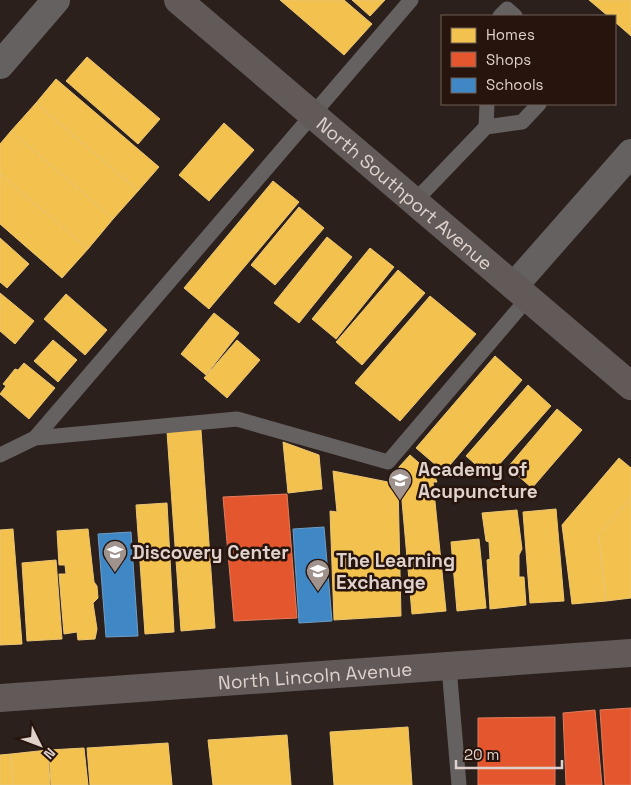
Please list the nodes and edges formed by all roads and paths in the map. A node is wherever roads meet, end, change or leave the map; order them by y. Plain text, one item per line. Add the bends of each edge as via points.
1 (56, 0) edge
2 (178, 0) edge
3 (411, 0) edge
4 (501, 15) edge
5 (514, 15) edge
6 (0, 64) edge
7 (487, 105) edge
8 (538, 105) edge
9 (312, 114) junction
10 (486, 127) junction
11 (631, 153) edge
12 (414, 202) junction
13 (521, 292) junction
14 (631, 386) edge
15 (35, 438) junction
16 (0, 455) edge
17 (631, 653) edge
18 (449, 667) junction
19 (0, 698) edge
20 (459, 785) edge

1 - 6 street
2 - 9 main road, North Southport Avenue
3 - 9 lane
4 - 5 lane via 507,9
7 - 10 lane
8 - 10 lane via 522,122
9 - 12 main road, North Southport Avenue
9 - 15 lane
10 - 12 lane
11 - 13 street
12 - 13 main road, North Southport Avenue
13 - 14 main road, North Southport Avenue
13 - 15 lane via 388,462 237,419
15 - 16 lane
17 - 18 main road, North Lincoln Avenue
18 - 19 main road, North Lincoln Avenue
18 - 20 lane

